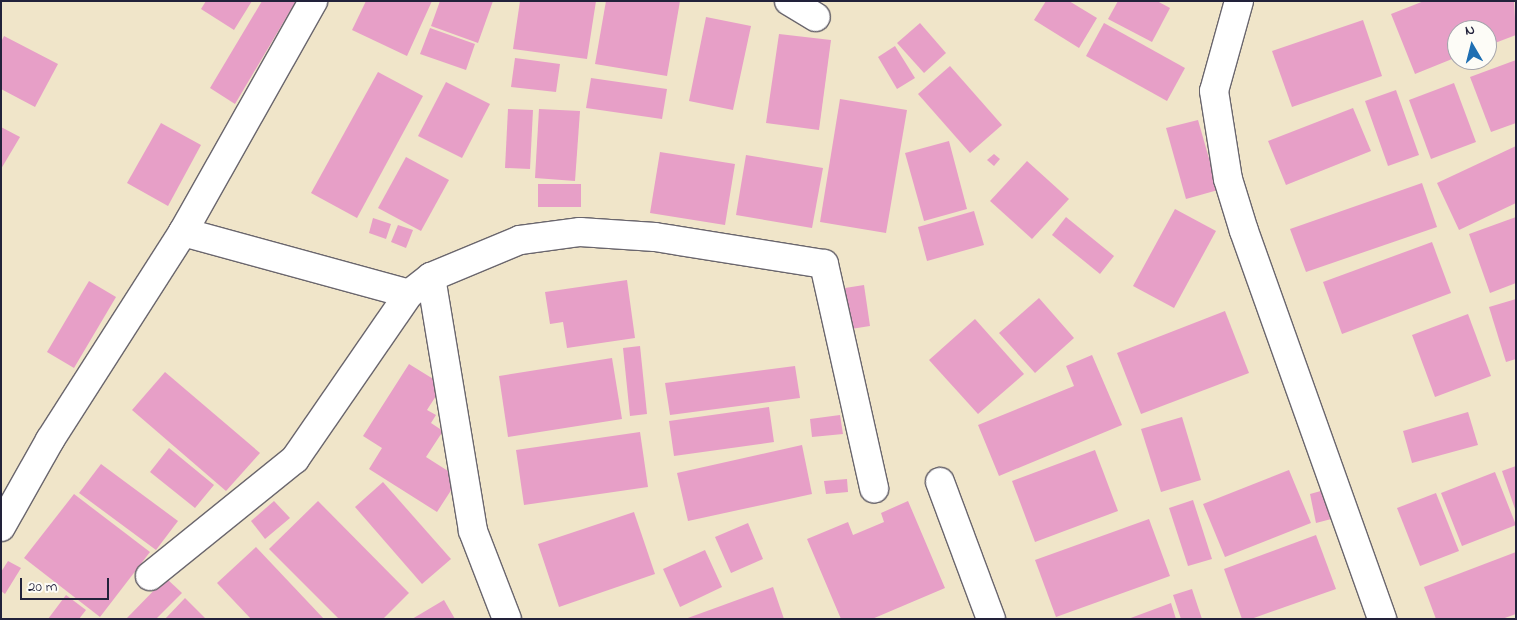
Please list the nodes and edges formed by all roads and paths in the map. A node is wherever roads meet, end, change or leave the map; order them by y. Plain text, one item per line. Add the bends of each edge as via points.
1 (313, 1) edge
2 (789, 1) edge
3 (1239, 1) edge
4 (816, 16) dead end
5 (183, 232) junction
6 (432, 276) junction
7 (409, 294) junction
8 (940, 482) dead end
9 (874, 488) dead end
10 (1, 527) edge
11 (150, 576) dead end
12 (507, 619) edge
13 (991, 619) edge
14 (1382, 619) edge

1 - 5 street
2 - 4 street
3 - 14 street via 1214,91 1228,179
5 - 7 street
5 - 10 street via 50,440
6 - 7 street
6 - 9 street via 520,240 580,232 655,237 824,264
6 - 12 street via 473,531
7 - 11 street via 295,459
8 - 13 street

